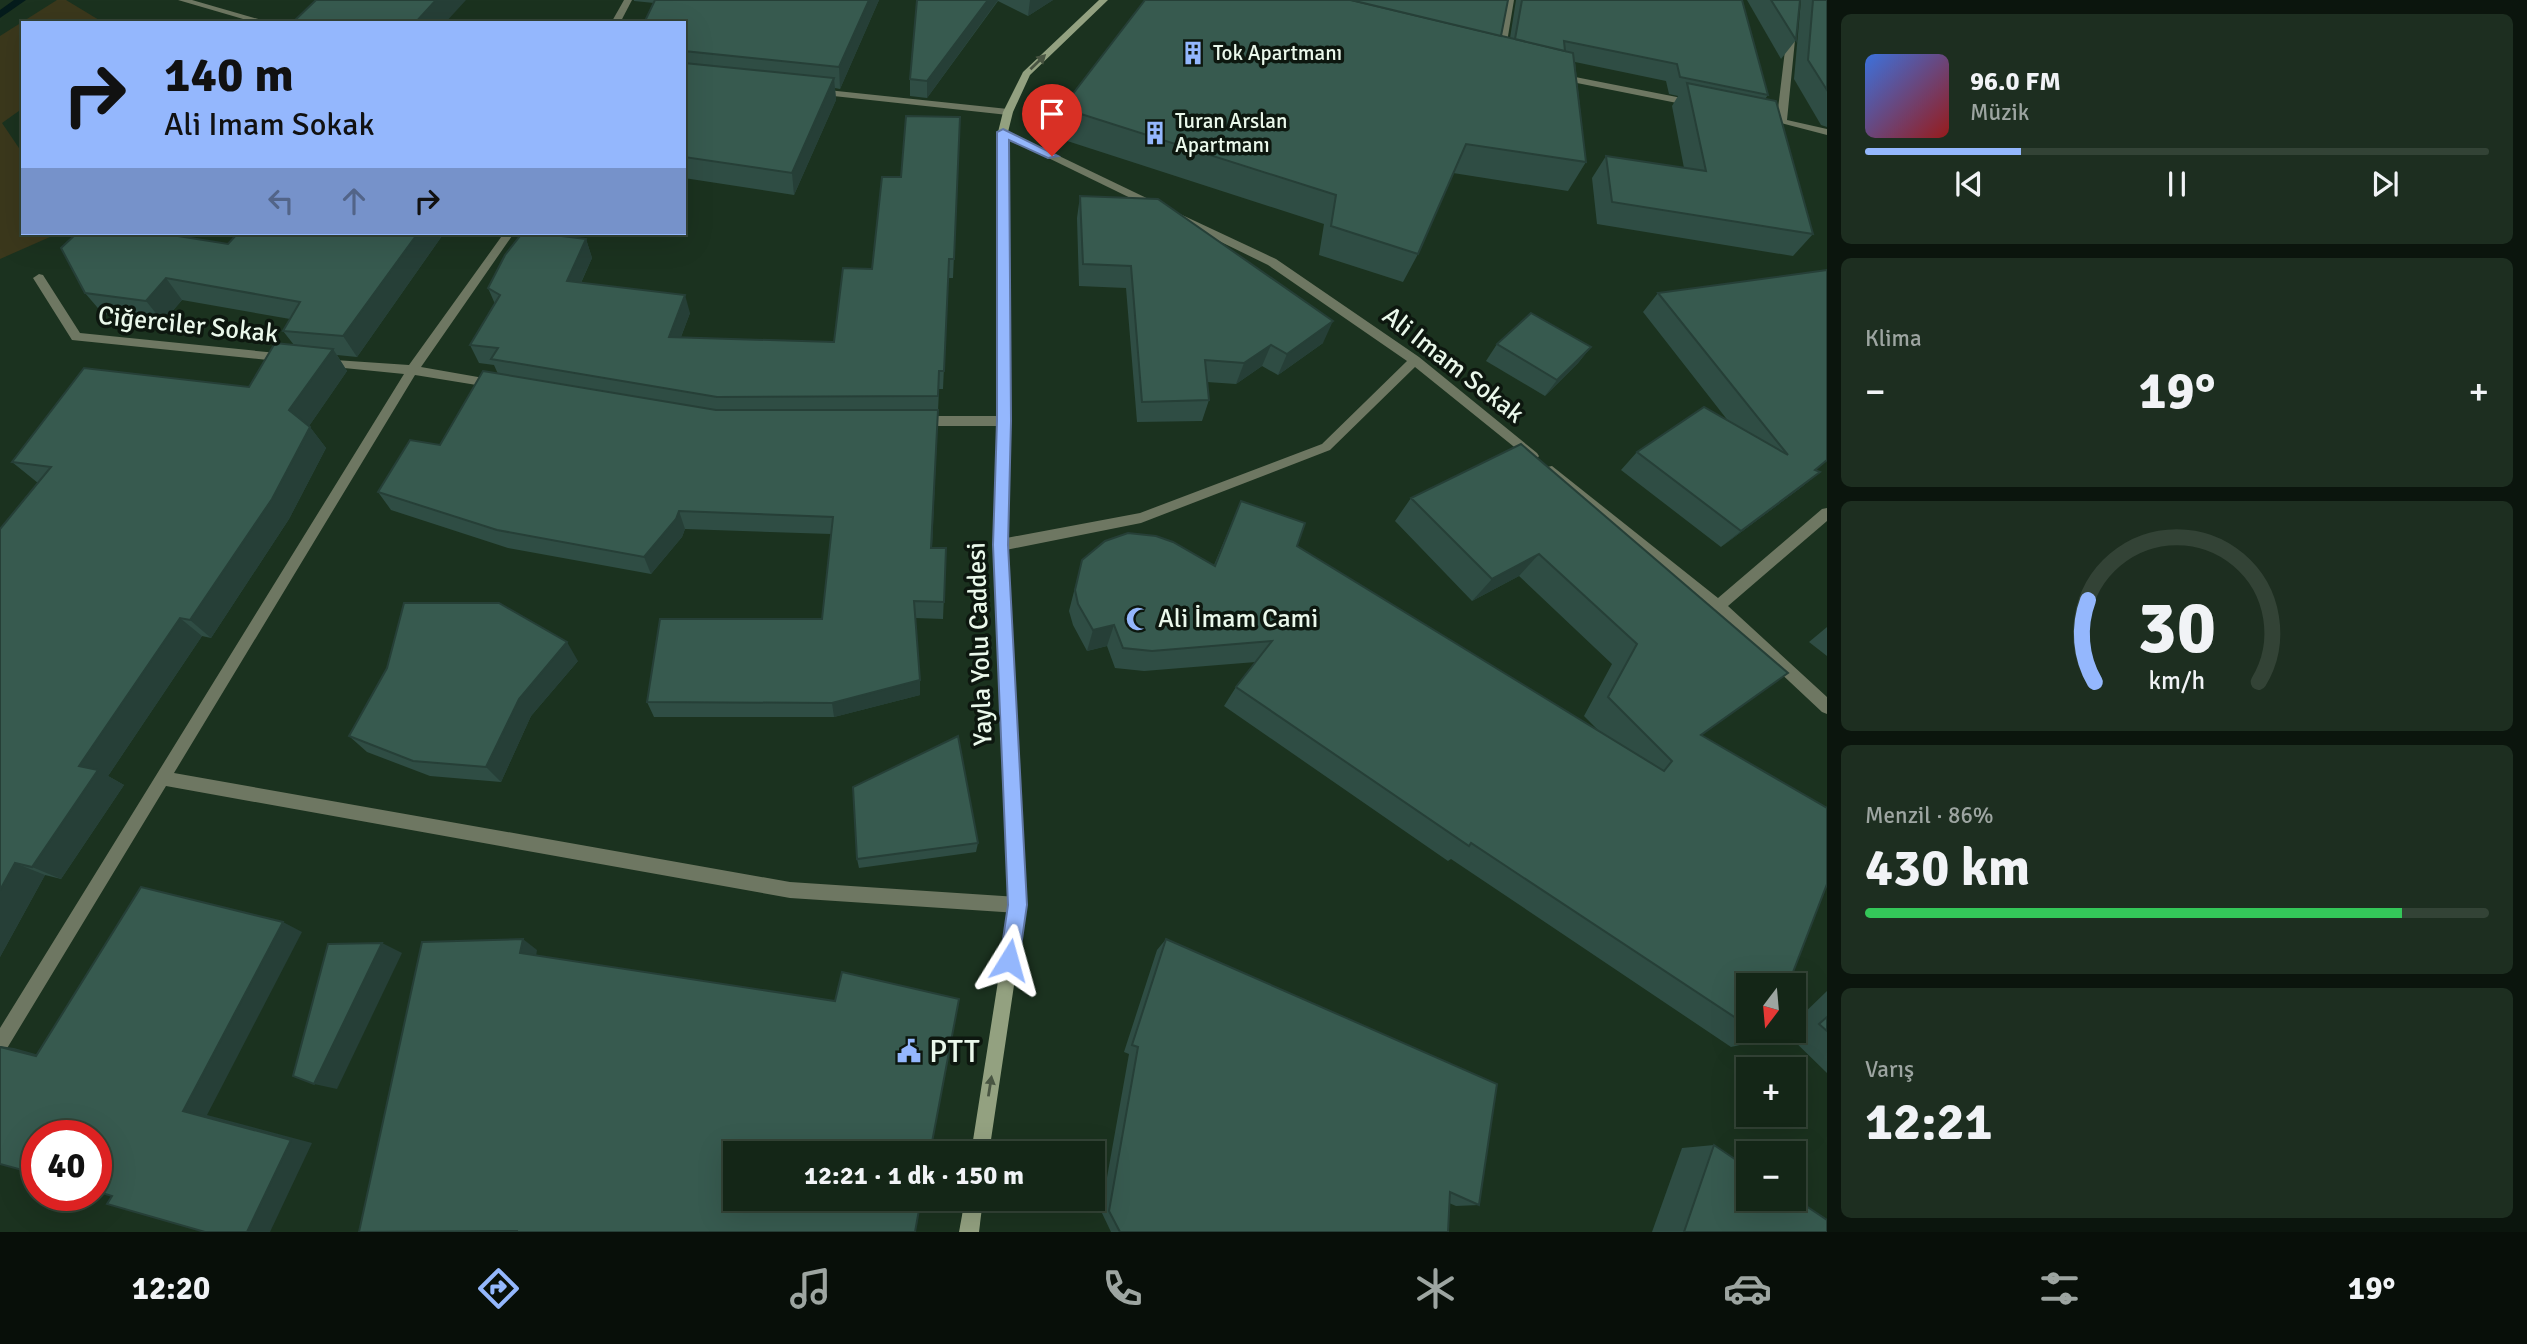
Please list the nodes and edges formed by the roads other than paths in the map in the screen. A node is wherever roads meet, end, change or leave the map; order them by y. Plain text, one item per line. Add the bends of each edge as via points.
1 (182, 0) edge
2 (628, 0) edge
3 (1104, 0) edge
4 (1510, 0) edge
5 (1795, 0) edge
6 (261, 21) edge
7 (616, 21) edge
8 (1498, 65) edge
9 (1552, 76) edge
10 (806, 91) edge
11 (1701, 105) edge
12 (1008, 112) junction
13 (1755, 116) edge
14 (1782, 121) junction
15 (1003, 132) junction
16 (1827, 132) edge
17 (508, 235) edge
18 (39, 278) dead end
19 (1415, 360) junction
20 (412, 370) junction
21 (506, 386) edge
22 (910, 421) edge
23 (1004, 421) junction
24 (1827, 513) edge
25 (1001, 545) junction
26 (1718, 606) junction
27 (1827, 707) edge
28 (163, 778) junction
29 (1018, 905) junction
30 (0, 1044) edge
31 (982, 1141) edge
32 (972, 1211) edge
33 (968, 1232) edge

1 - 6 street
2 - 7 street
12 -> 3 street, Yayla Yolu Caddesi via 1026,74
4 - 8 street
5 - 14 street
9 - 11 street
10 - 12 street
12 - 15 street, Yayla Yolu Caddesi
13 - 14 street
14 - 16 street
15 - 19 street, Ali Imam Sokak via 1272,262
15 - 23 street, Yayla Yolu Caddesi
17 - 20 street
18 - 20 street, Ciğerciler Sokak via 76,337
19 - 25 street via 1326,447 1141,518
19 - 26 street, Ali Imam Sokak
20 - 21 street, Ciğerciler Sokak
20 - 28 street
22 - 23 street
23 - 25 street, Yayla Yolu Caddesi
24 - 26 street
25 - 29 street, Yayla Yolu Caddesi
26 - 27 street, Ali Imam Sokak
28 - 29 street via 790,890
28 - 30 street
31 -> 29 street, Yayla Yolu Caddesi
32 - 33 street

